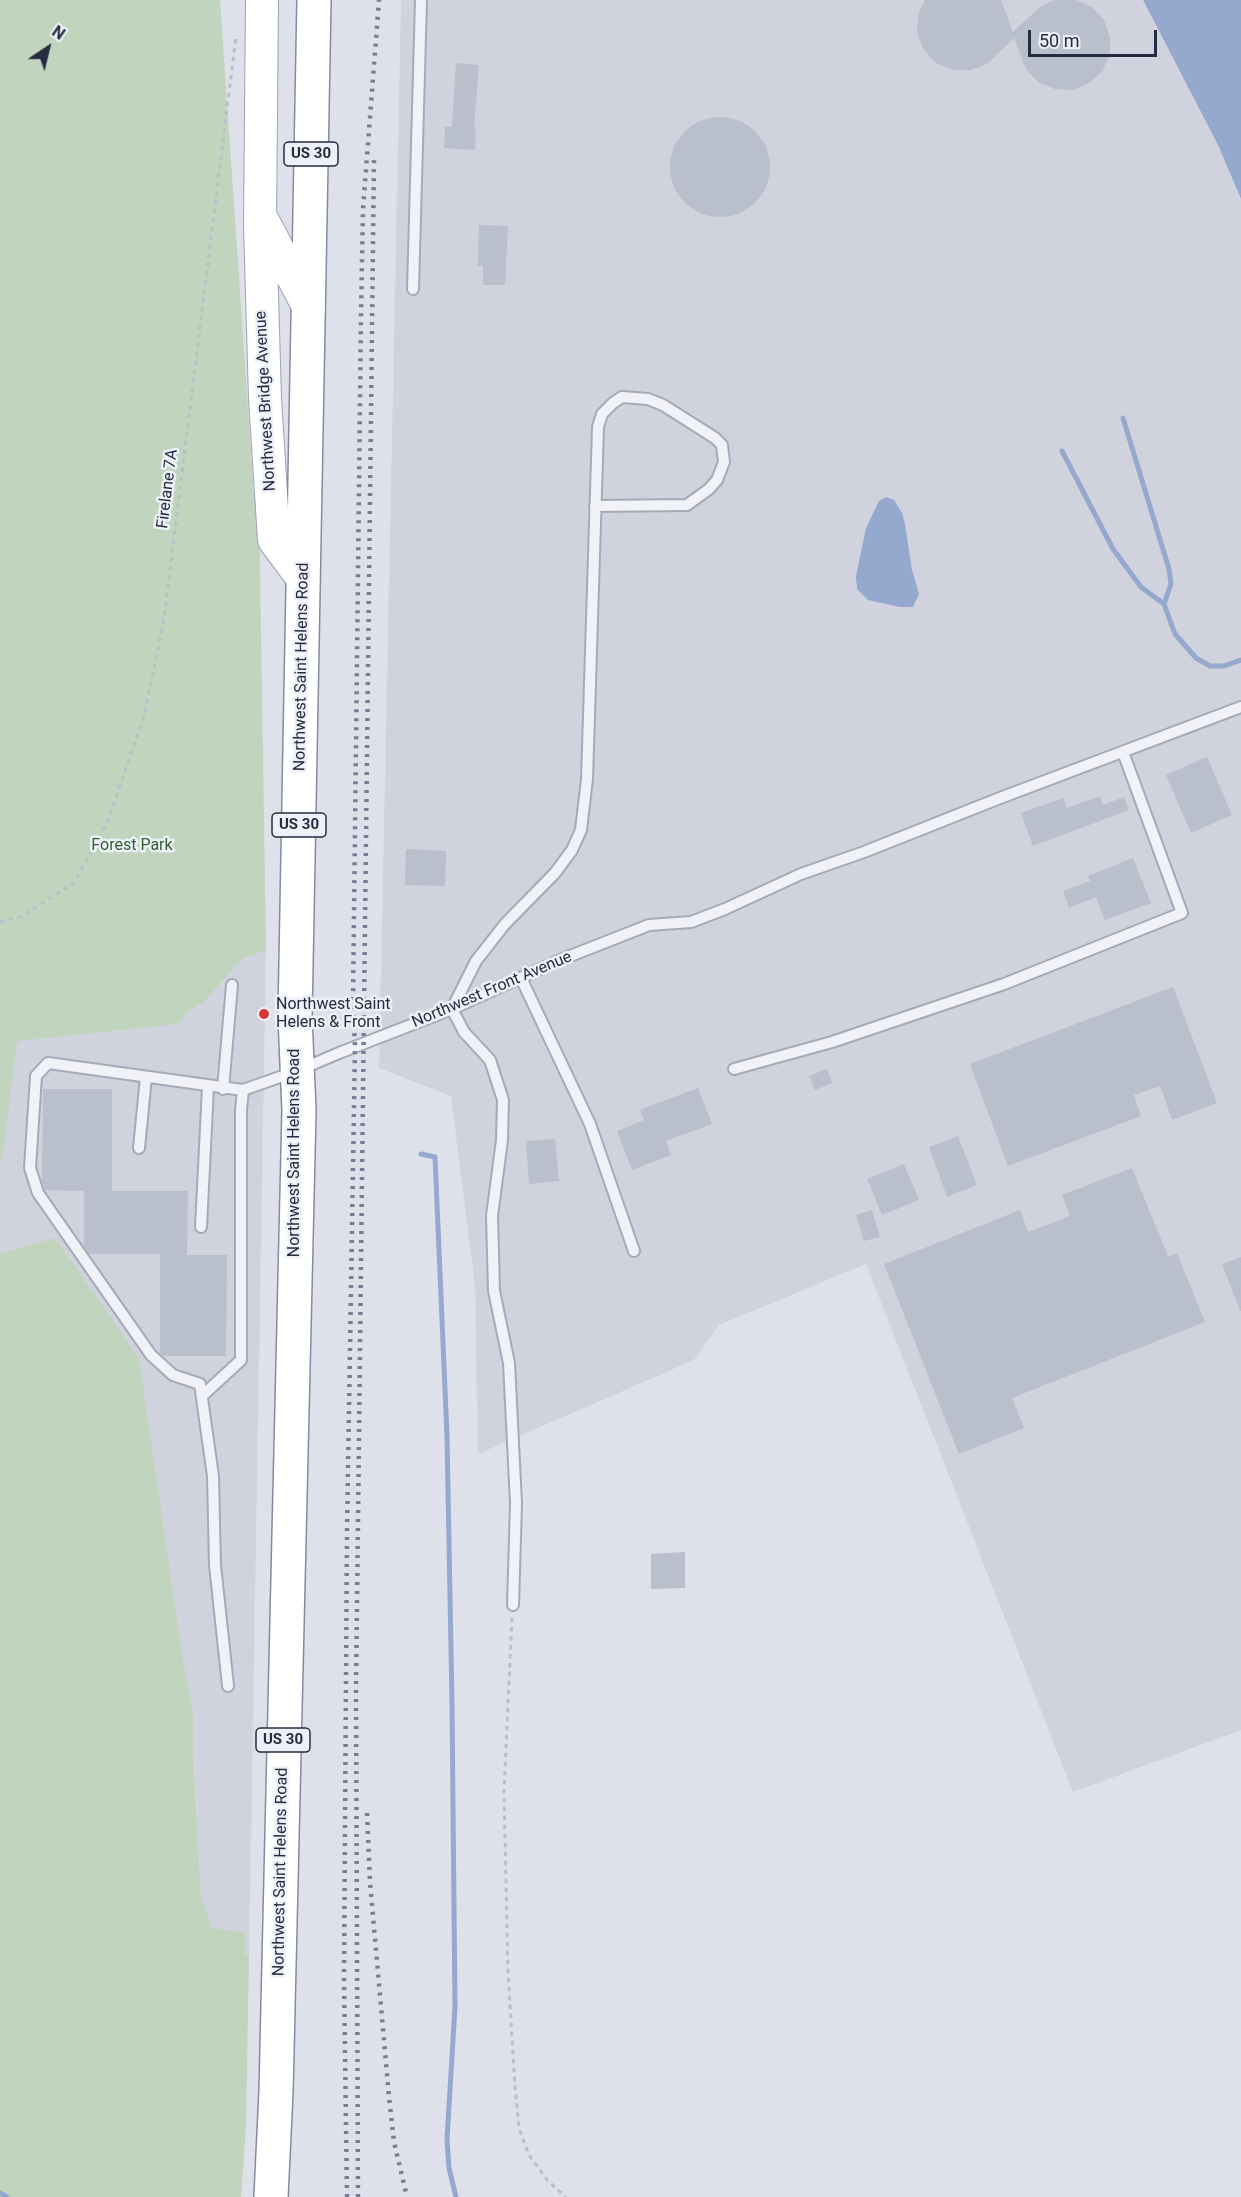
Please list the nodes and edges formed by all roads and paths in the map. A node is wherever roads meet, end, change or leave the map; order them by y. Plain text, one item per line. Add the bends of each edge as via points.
1 (262, 0) edge
2 (314, 0) edge
3 (421, 0) edge
4 (236, 36) dead end
5 (259, 212) junction
6 (413, 289) dead end
7 (309, 308) junction
8 (595, 506) junction
9 (303, 579) junction
10 (1241, 707) edge
11 (1123, 752) junction
12 (0, 922) edge
13 (521, 978) junction
14 (232, 985) dead end
15 (452, 1009) junction
16 (734, 1069) dead end
17 (297, 1071) junction
18 (146, 1077) junction
19 (208, 1087) junction
20 (223, 1089) junction
21 (243, 1090) junction
22 (139, 1148) dead end
23 (201, 1227) dead end
24 (634, 1251) dead end
25 (202, 1396) junction
26 (513, 1605) joint
27 (228, 1686) dead end
28 (271, 2197) edge
29 (566, 2197) edge

1 - 5 main road, Northwest Bridge Avenue
2 - 7 highway, Northwest Saint Helens Road / US 30
3 - 6 lane
4 - 12 path, Firelane 7A via 164,619 144,716 107,823 74,883 22,916
5 - 7 main road, Northwest Bridge Avenue
5 - 9 main road, Northwest Bridge Avenue via 274,540
7 - 9 highway, Northwest Saint Helens Road / US 30
8 - 8 lane via 598,427 602,414 622,397 648,399 663,405 722,445 724,462 717,480 687,505
8 - 15 lane via 587,779 581,830 555,873 505,924 476,961
9 - 17 highway, Northwest Saint Helens Road / US 30
10 - 11 lane, Northwest Front Avenue
11 - 13 lane, Northwest Front Avenue via 801,874 691,922 650,925
11 - 16 lane via 1182,913 1004,984 832,1042
13 - 15 lane, Northwest Front Avenue
13 - 24 lane via 590,1125
14 - 20 lane
15 - 17 lane, Northwest Front Avenue
15 - 26 lane via 464,1032 490,1060 503,1100 492,1216 494,1291 509,1363 516,1503
17 - 21 lane, Northwest Front Avenue
17 - 28 highway, Northwest Saint Helens Road / US 30
18 - 19 lane
18 - 22 lane
18 - 25 lane via 48,1063 36,1076 30,1168 38,1193 151,1355 173,1375 200,1384
19 - 20 lane
19 - 23 lane
20 - 21 lane
21 - 25 lane via 241,1360
25 - 27 lane via 213,1476 215,1564
26 - 29 path via 504,1792 515,2086 519,2128 529,2155

